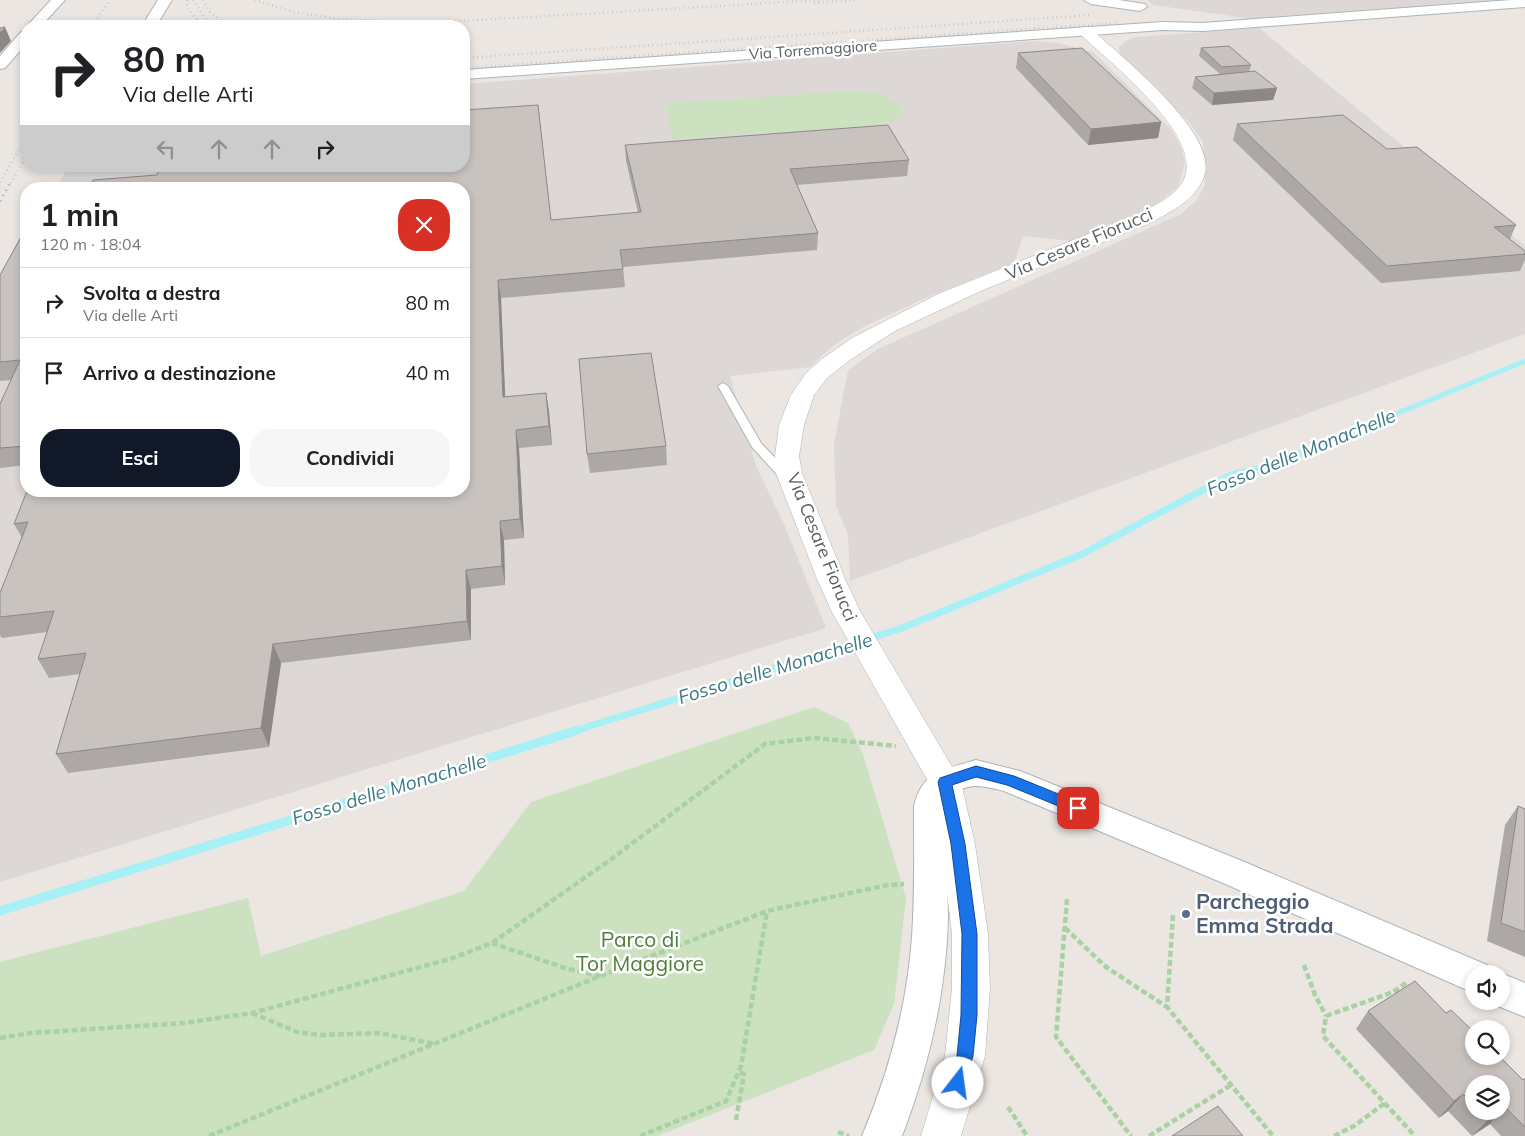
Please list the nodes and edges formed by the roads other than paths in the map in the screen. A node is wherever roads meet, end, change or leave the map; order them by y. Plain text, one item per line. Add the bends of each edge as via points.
1 (58, 0) edge
2 (165, 0) edge
3 (1091, 0) edge
4 (1136, 3) edge
5 (1525, 3) edge
6 (40, 20) edge
7 (153, 20) edge
8 (1163, 26) junction
9 (1085, 31) junction
10 (20, 42) edge
11 (0, 65) edge
12 (470, 75) edge
13 (723, 386) dead end
14 (792, 484) junction
15 (945, 782) junction
16 (1465, 974) edge
17 (1510, 994) edge
18 (1525, 1000) edge
19 (882, 1136) edge
20 (941, 1136) edge

1 - 6 street
2 - 7 street
3 - 4 street
4 - 8 street
5 - 8 street, Via Torremaggiore via 1203,27
8 - 9 street, Via Torremaggiore
9 - 12 street, Via Torremaggiore
9 - 14 street, Via Cesare Fiorucci via 1178,121 1193,145 1196,157 1196,174 1191,183 1162,209 906,316 829,364 814,378 792,424 787,459
10 - 11 street
13 - 14 lane via 756,445
14 - 15 street, Via Cesare Fiorucci via 846,612
15 - 16 street via 976,772 1009,780 1235,873
15 - 19 street via 934,791 931,801 928,954 921,1004 903,1082
15 - 20 street, Via Cesare Fiorucci via 968,913 971,988 965,1056
17 - 18 street

